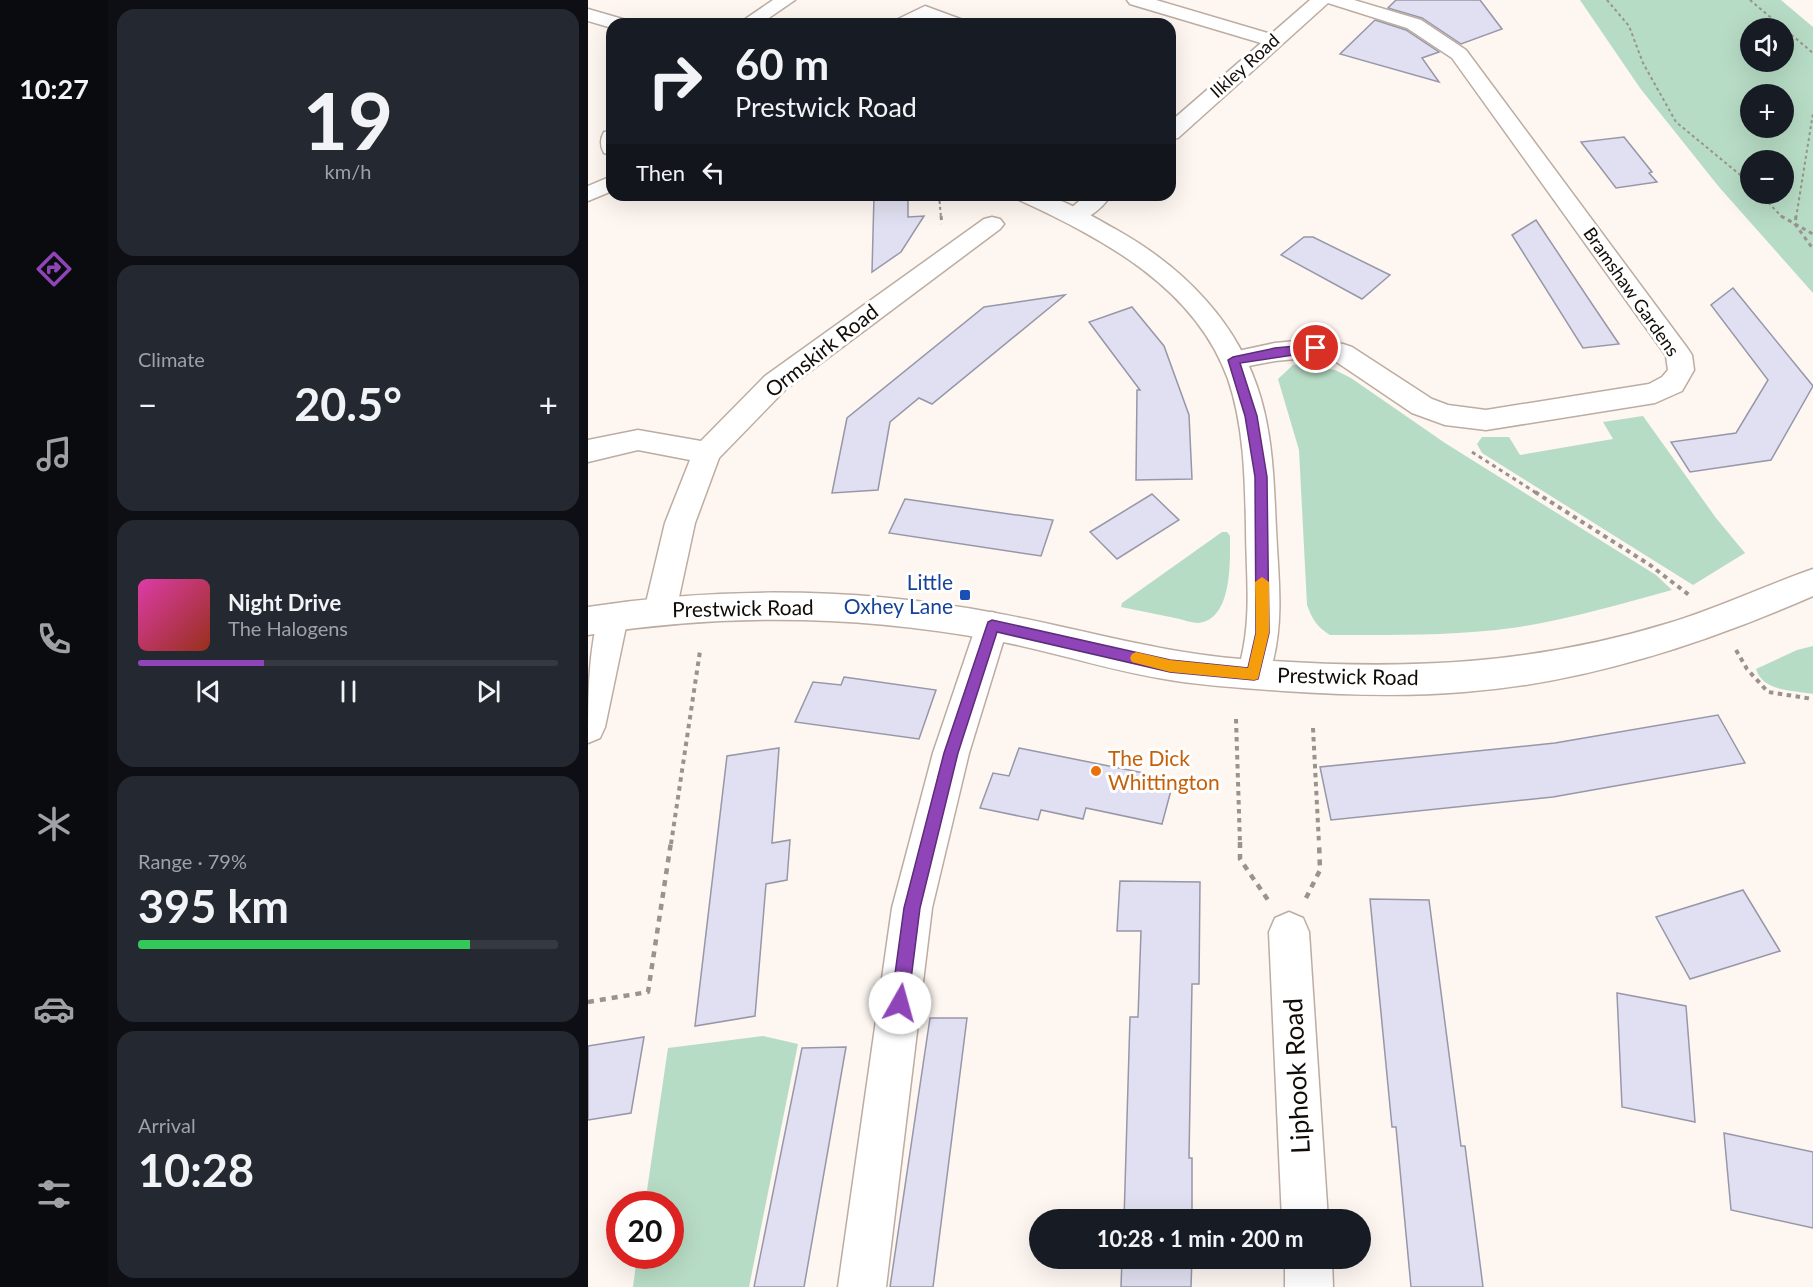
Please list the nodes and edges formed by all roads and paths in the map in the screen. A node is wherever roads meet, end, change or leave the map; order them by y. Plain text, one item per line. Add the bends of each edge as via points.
1 (786, 0) edge
2 (1136, 0) edge
3 (1321, 0) edge
4 (1335, 0) edge
5 (1607, 0) edge
6 (1750, 0) edge
7 (588, 15) edge
8 (757, 18) edge
9 (914, 18) edge
10 (940, 18) edge
11 (606, 20) edge
12 (1274, 40) junction
13 (1813, 53) edge
14 (1813, 113) edge
15 (1176, 128) edge
16 (1740, 175) edge
17 (606, 186) edge
18 (588, 194) edge
19 (1040, 201) edge
20 (1093, 201) edge
21 (1769, 204) edge
22 (1074, 216) junction
23 (992, 224) dead end
24 (1795, 224) junction
25 (1813, 234) edge
26 (1813, 249) edge
27 (1233, 360) junction
28 (1445, 415) junction
29 (588, 451) edge
30 (707, 453) junction
31 (1813, 582) edge
32 (1684, 590) dead end
33 (660, 611) junction
34 (600, 619) edge
35 (1719, 621) junction
36 (992, 626) junction
37 (700, 651) dead end
38 (1254, 674) junction
39 (1813, 699) edge
40 (1236, 720) dead end
41 (588, 727) edge
42 (1313, 728) dead end
43 (1289, 932) junction
44 (588, 1002) edge
45 (1304, 1209) edge
46 (1308, 1269) edge
47 (862, 1287) edge
48 (1309, 1287) edge

1 - 8 street
2 - 12 street
3 - 12 street, Ilkley Road
4 - 28 street, Bramshaw Gardens via 1414,24 1459,54 1679,355 1681,370 1672,384 1655,393 1486,420
5 - 16 path via 1629,26 1642,63 1676,122
6 - 13 path
7 - 11 street
9 - 10 street via 925,12
12 - 15 street, Ilkley Road
14 - 24 path
17 - 18 street
19 - 22 street
20 - 22 street
21 - 24 path via 1781,217
22 - 27 street via 1141,254 1181,289 1210,322
23 - 30 street, Ormskirk Road via 775,383
24 - 25 path
24 - 26 path
27 - 28 street, Bramshaw Gardens via 1316,348 1343,354 1422,406
27 - 38 street via 1251,416 1261,477 1263,633
28 - 32 path via 1470,450
29 - 30 street via 638,440
30 - 33 street, Ormskirk Road via 680,523
31 - 35 street, Prestwick Road
33 - 34 street, Prestwick Road
33 - 36 street, Prestwick Road via 737,606 854,607
34 - 41 street
35 - 38 street, Prestwick Road via 1562,665 1483,675 1416,680
35 - 39 path via 1748,669 1768,692
36 - 38 street, Prestwick Road via 1170,666
36 - 47 street via 951,753 912,908
37 - 44 path via 648,992
40 - 43 path via 1240,859
42 - 43 path via 1320,870
43 - 45 street, Liphook Road
46 - 48 street

